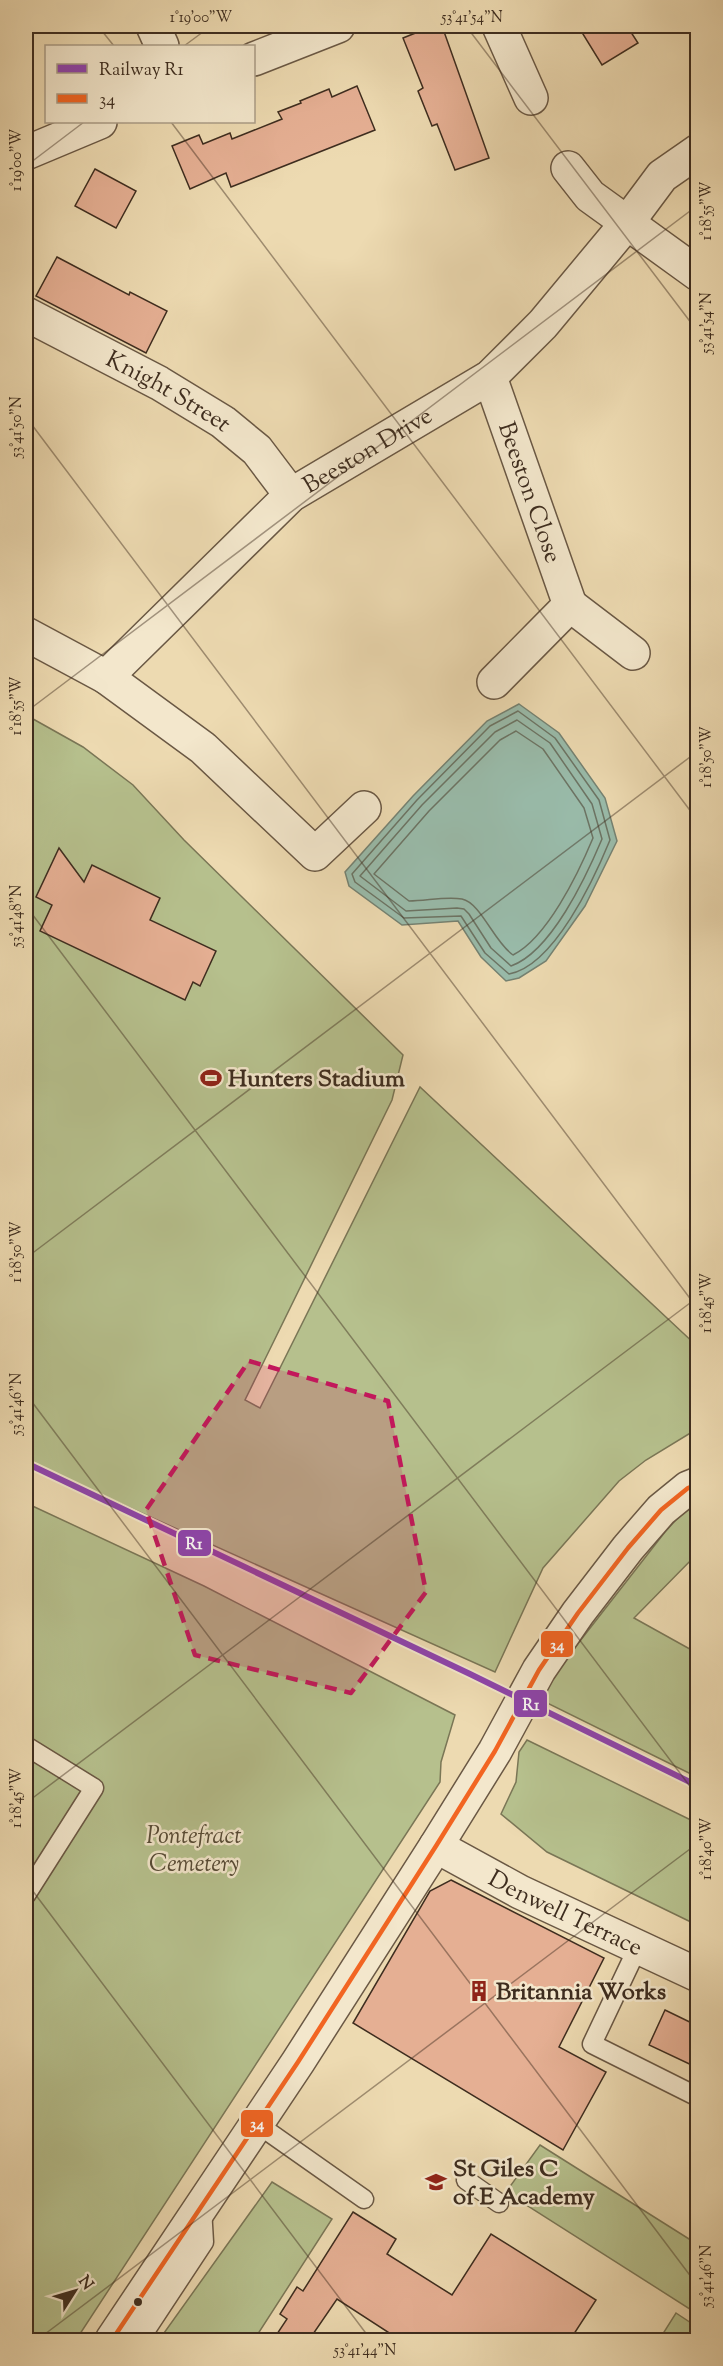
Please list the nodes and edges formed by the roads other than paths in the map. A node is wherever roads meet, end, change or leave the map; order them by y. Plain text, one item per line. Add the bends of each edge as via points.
1 (153, 26) edge
2 (338, 26) edge
3 (499, 26) edge
4 (162, 45) edge
5 (255, 59) edge
6 (531, 98) dead end
7 (98, 123) edge
8 (698, 151) edge
9 (26, 153) edge
10 (568, 168) dead end
11 (627, 223) junction
12 (698, 274) edge
13 (26, 314) edge
14 (490, 377) junction
15 (291, 495) junction
16 (570, 605) junction
17 (26, 634) edge
18 (633, 653) dead end
19 (106, 677) junction
20 (494, 682) dead end
21 (364, 808) dead end
22 (698, 1484) edge
23 (26, 1746) edge
24 (436, 1846) junction
25 (26, 1895) edge
26 (638, 1947) junction
27 (698, 1975) edge
28 (698, 2097) edge
29 (256, 2123) junction
30 (466, 2180) dead end
31 (364, 2199) dead end
32 (499, 2203) dead end
33 (113, 2338) edge

1 - 4 street
2 - 5 street
3 - 6 street
7 - 9 street
8 - 11 street, Beeston Drive via 662,176
10 - 11 street via 590,196
11 - 12 street
11 - 14 street, Beeston Drive via 543,324
13 - 15 street, Knight Street via 159,383 223,422 257,450
14 - 15 street, Beeston Drive
14 - 16 street, Beeston Close
15 - 19 street, Beeston Drive
16 - 18 street
16 - 20 street
17 - 19 street
19 - 21 street via 203,748 324,862
22 - 24 street via 661,1510 578,1613 539,1670
23 - 25 lane via 94,1788
24 - 26 street, Denwell Terrace via 520,1892
24 - 29 street
26 - 27 street, Denwell Terrace
26 - 28 lane via 592,2044
29 - 31 lane
29 - 33 street
30 - 32 lane

